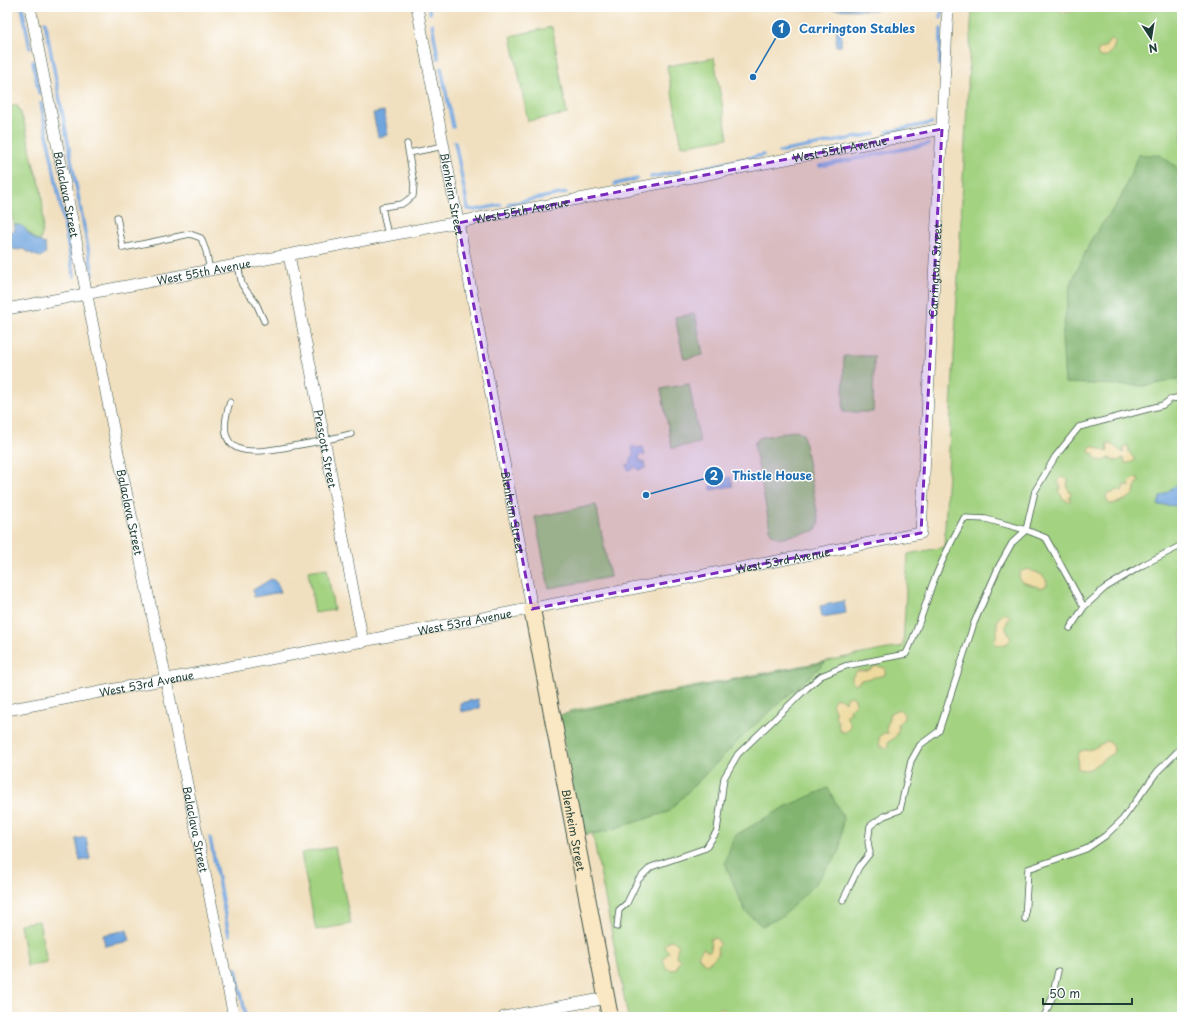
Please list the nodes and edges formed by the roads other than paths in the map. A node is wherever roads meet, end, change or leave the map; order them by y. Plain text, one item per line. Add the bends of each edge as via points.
1 (30, 7) edge
2 (417, 7) edge
3 (948, 7) edge
4 (942, 130) junction
5 (407, 144) dead end
6 (444, 146) junction
7 (409, 153) junction
8 (117, 217) dead end
9 (458, 222) junction
10 (388, 236) junction
11 (289, 255) junction
12 (238, 265) junction
13 (210, 270) junction
14 (88, 293) junction
15 (7, 309) edge
16 (264, 321) dead end
17 (1182, 397) edge
18 (230, 402) dead end
19 (351, 434) dead end
20 (323, 440) junction
21 (1026, 530) junction
22 (921, 533) joint
23 (1182, 544) edge
24 (1084, 607) junction
25 (532, 609) junction
26 (1070, 628) dead end
27 (363, 642) junction
28 (166, 680) junction
29 (7, 710) edge
30 (1182, 747) edge
31 (843, 900) dead end
32 (1026, 919) dead end
33 (617, 927) dead end
34 (1058, 971) dead end
35 (607, 998) junction
36 (234, 1017) edge
37 (504, 1017) edge
38 (610, 1017) edge
39 (1044, 1017) edge

1 - 14 street, Balaclava Street
2 - 6 street, Blenheim Street
3 - 4 street, Carrington Street
4 - 9 street, West 55th Avenue
4 - 22 street, Carrington Street
5 - 7 lane
6 - 7 lane
6 - 9 street, Blenheim Street
7 - 10 lane via 414,184 413,196 402,204 382,207
8 - 13 lane via 123,248 190,234 201,238
9 - 10 street, West 55th Avenue
9 - 25 street, Blenheim Street
10 - 11 street, West 55th Avenue
11 - 12 street, West 55th Avenue
11 - 20 street, Prescott Street
12 - 13 street, West 55th Avenue
12 - 16 lane via 242,285 256,303
13 - 14 street, West 55th Avenue
14 - 15 street, West 55th Avenue
14 - 28 street, Balaclava Street via 118,453
17 - 21 lane via 1171,399 1163,405 1079,427 1055,457 1035,491
18 - 20 lane via 224,418 227,438 235,447 246,452 261,453
19 - 20 lane
20 - 27 street, Prescott Street
21 - 24 lane via 1046,538
21 - 31 lane via 1012,543 999,566 974,623 939,732 920,745 911,762 900,810 884,816 870,826 870,853 859,867
21 - 33 lane via 986,519 964,518 933,584 918,631 906,654 845,666 821,676 789,704 738,754 724,778 718,831 706,848 651,867 638,880 627,903 619,910
22 - 25 street, West 53rd Avenue
23 - 24 lane via 1105,588
24 - 26 lane
25 - 27 street, West 53rd Avenue
25 - 35 street, Blenheim Street
27 - 28 street, West 53rd Avenue
28 - 29 street, West 53rd Avenue
28 - 36 street, Balaclava Street
30 - 32 lane via 1157,772 1122,820 1105,836 1086,849 1028,869
34 - 39 lane via 1052,998
35 - 37 street
35 - 38 street, Blenheim Street

